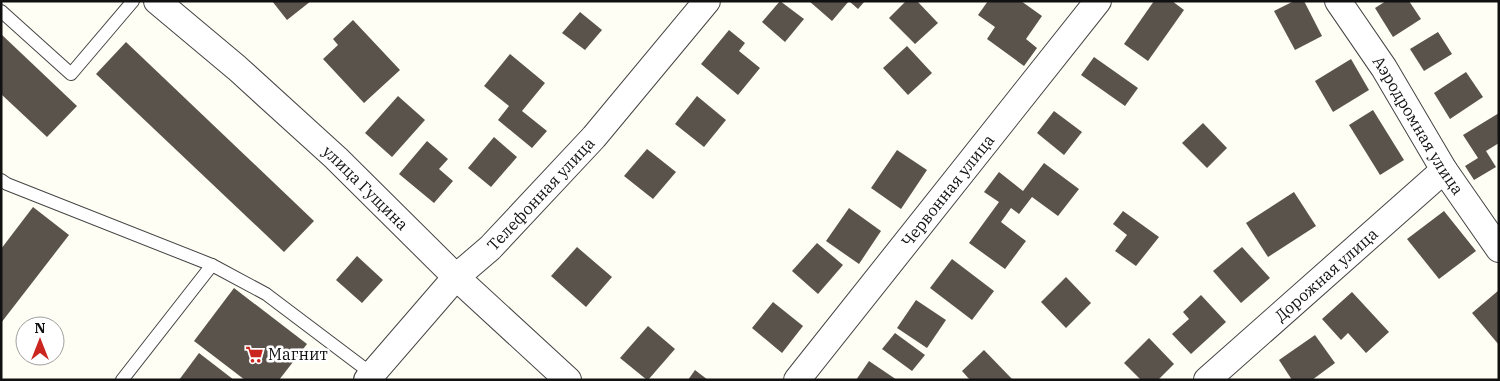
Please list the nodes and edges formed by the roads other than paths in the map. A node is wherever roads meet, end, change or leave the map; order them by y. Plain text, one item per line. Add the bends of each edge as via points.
1 (133, 1) edge
2 (156, 1) edge
3 (707, 1) edge
4 (1098, 1) edge
5 (1338, 1) edge
6 (1, 11) edge
7 (1444, 170) junction
8 (3, 185) edge
9 (1499, 249) edge
10 (212, 265) junction
11 (456, 277) junction
12 (370, 377) edge
13 (122, 380) edge
14 (568, 380) edge
15 (797, 380) edge
16 (1208, 380) edge

1 - 6 lane via 71,74
2 - 11 street, улица Гущина via 237,68 336,158
3 - 11 street, Телефонная улица via 594,137 490,248
4 - 15 street, Червонная улица
5 - 7 street, Аэродромная улица via 1384,68
7 - 9 street, Аэродромная улица
7 - 16 street, Дорожная улица
8 - 10 lane
10 - 12 lane via 266,294
10 - 13 lane
11 - 12 street, Телефонная улица
11 - 14 street, улица Гущина

